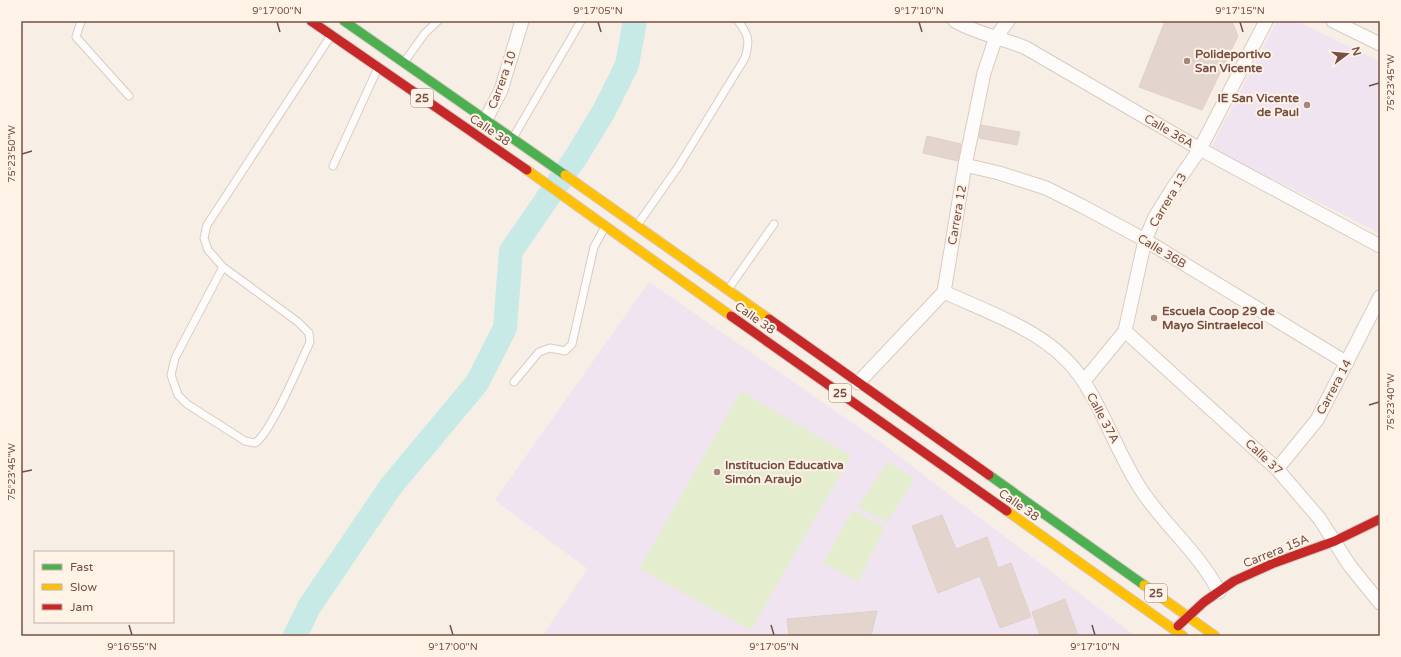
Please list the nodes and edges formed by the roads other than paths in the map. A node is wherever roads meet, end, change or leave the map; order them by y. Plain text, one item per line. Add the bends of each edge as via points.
1 (80, 21) edge
2 (311, 21) edge
3 (344, 21) edge
4 (438, 21) edge
5 (522, 21) edge
6 (581, 21) edge
7 (738, 21) edge
8 (955, 21) edge
9 (1008, 21) edge
10 (1266, 21) edge
11 (1333, 21) edge
12 (331, 35) junction
13 (996, 37) junction
14 (1380, 44) edge
15 (404, 62) junction
16 (378, 68) junction
17 (129, 96) dead end
18 (487, 120) junction
19 (476, 136) junction
20 (508, 145) junction
21 (1200, 149) junction
22 (965, 165) junction
23 (333, 166) dead end
24 (774, 224) dead end
25 (606, 225) junction
26 (637, 226) junction
27 (1145, 240) junction
28 (1380, 246) edge
29 (223, 267) junction
30 (944, 292) junction
31 (722, 297) junction
32 (1380, 297) edge
33 (1377, 312) edge
34 (1125, 331) junction
35 (1347, 363) junction
36 (1084, 381) junction
37 (514, 382) dead end
38 (858, 383) junction
39 (1277, 469) junction
40 (1380, 519) edge
41 (1335, 541) junction
42 (1219, 592) junction
43 (1380, 603) edge
44 (1188, 617) junction
45 (1175, 634) edge
46 (1214, 636) edge

1 - 17 lane via 76,37
2 - 12 main road, Calle 38 / 25
3 - 15 main road, Calle 38 / 25
4 - 15 lane via 425,33
5 - 18 street, Carrera 10 via 501,90
6 - 20 lane
7 - 26 lane via 745,31 749,44 745,58 678,167
8 - 13 street, Calle 36A
9 - 13 street, Carrera 12
10 - 21 street, Carrera 13
11 - 14 street
12 - 16 main road, Calle 38 / 25
12 - 29 lane via 207,225 204,238 208,250
13 - 21 street, Calle 36A via 1026,48
13 - 22 street, Carrera 12 via 984,73
15 - 18 main road, Calle 38 / 25
16 - 19 main road, Calle 38 / 25
16 - 23 lane
18 - 19 street, Carrera 10
18 - 20 main road, Calle 38 / 25
19 - 20 main road, Calle 38 / 25
20 - 25 main road, Calle 38 / 25 via 534,174
20 - 26 main road, Calle 38 / 25 via 544,160
21 - 27 street, Carrera 13 via 1155,217
21 - 28 street, Calle 36A
22 - 27 street, Calle 36B via 1046,188
22 - 30 street, Carrera 12
24 - 31 lane
25 - 31 main road, Calle 38 / 25
25 - 37 lane via 594,247 572,344 565,351 550,348 539,352
26 - 31 main road, Calle 38 / 25
27 - 34 street, Carrera 13
27 - 35 street, Calle 36B
29 - 29 lane via 175,358 170,375 178,395 187,404 245,441 256,444 262,439 310,342 309,333 298,322
30 - 36 street, Calle 37A via 1028,330 1052,346
30 - 38 street
31 - 38 main road, Calle 38 / 25
31 - 45 main road, Calle 38 / 25
32 - 33 street, Carrera 14
33 - 35 street, Carrera 14
34 - 36 street, Carrera 13
34 - 39 street, Calle 37
35 - 39 street, Carrera 14 via 1316,420
36 - 42 street, Calle 37A via 1141,490 1171,530 1199,559
38 - 44 main road, Calle 38 / 25
39 - 41 street, Calle 37 via 1302,496
40 - 41 main road, Carrera 15A
41 - 42 main road, Carrera 15A via 1253,572
41 - 43 street, Calle 37 via 1350,566
42 - 44 main road, Carrera 15A
44 - 45 main road, Carrera 15A
44 - 46 main road, Calle 38 / 25

